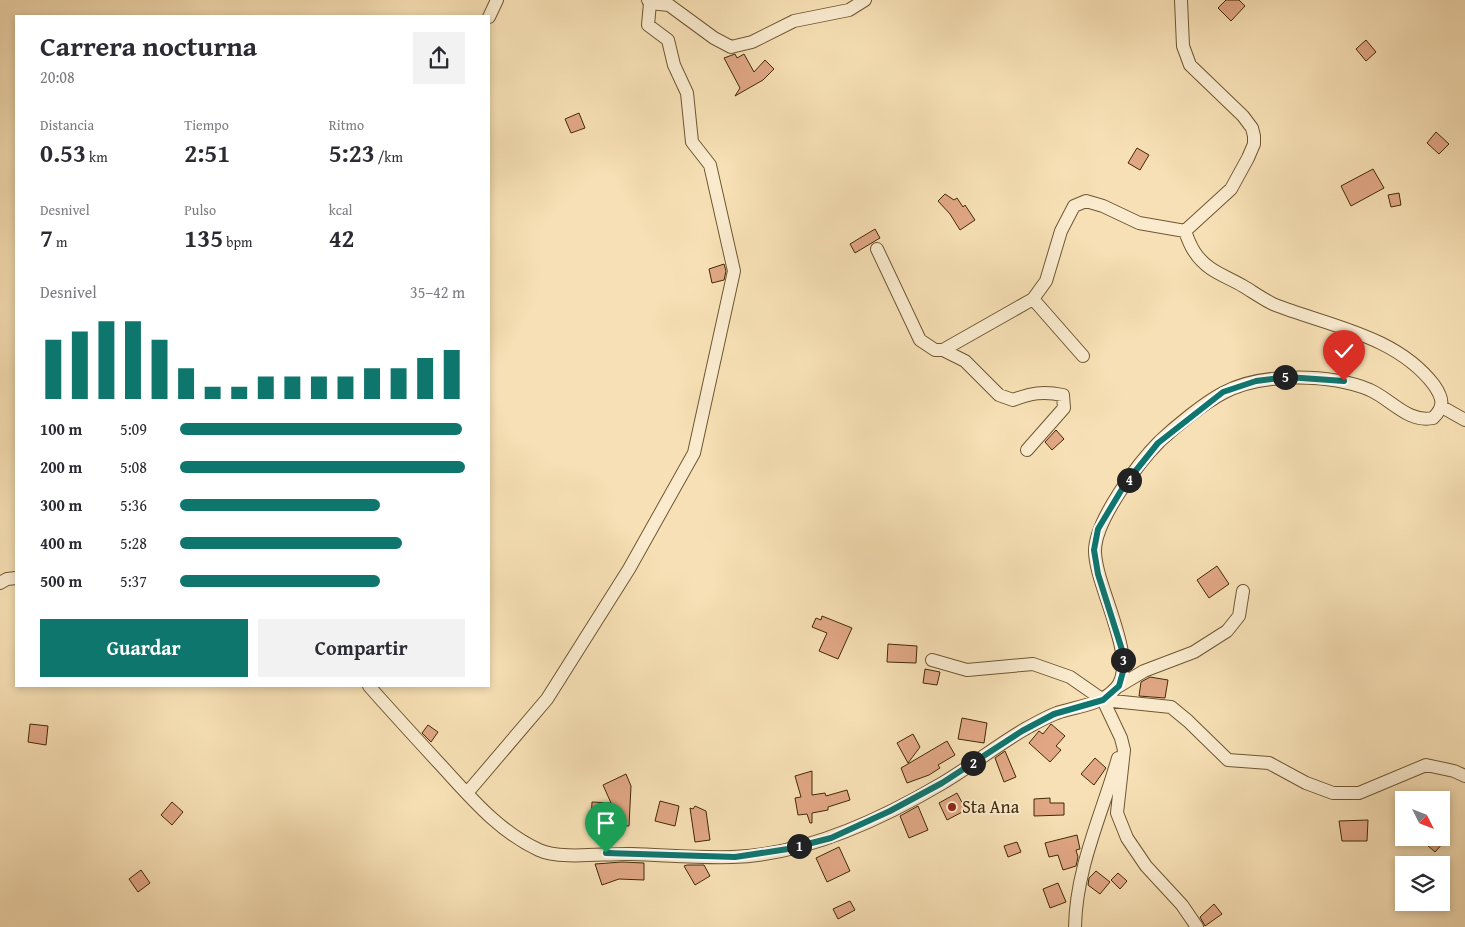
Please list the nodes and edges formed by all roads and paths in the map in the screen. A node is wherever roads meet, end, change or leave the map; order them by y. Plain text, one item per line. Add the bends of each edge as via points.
1 (497, 0) edge
2 (865, 0) edge
3 (1181, 0) edge
4 (649, 1) edge
5 (490, 15) edge
6 (1185, 231) junction
7 (877, 249) dead end
8 (1033, 300) junction
9 (943, 350) junction
10 (1083, 356) dead end
11 (1442, 407) junction
12 (1465, 420) edge
13 (1027, 450) dead end
14 (15, 578) edge
15 (0, 583) edge
16 (1243, 591) dead end
17 (932, 660) dead end
18 (1119, 686) junction
19 (370, 687) edge
20 (1103, 700) junction
21 (1124, 750) junction
22 (1465, 776) edge
23 (467, 793) junction
24 (1075, 927) edge
25 (1197, 927) edge

1 - 5 street
2 - 4 street via 848,10 794,22 752,42 731,47 669,5
3 - 6 street via 1183,46 1190,65 1242,116 1254,136 1248,158 1231,189
4 - 23 street via 648,25 668,40 674,65 687,93 692,142 710,165 734,271 694,453 630,569 547,699
6 - 8 street via 1139,223 1086,201 1074,206 1061,231 1046,281
6 - 11 street via 1192,251 1209,268 1270,302 1365,336 1396,351 1427,377 1439,392
7 - 9 street via 920,340 935,350
8 - 9 street
8 - 10 street
9 - 13 street via 965,361 1000,395 1013,400 1046,392 1063,395 1064,408
11 - 12 street
11 - 18 street via 1433,418 1412,418 1372,392 1344,381 1287,377 1223,392 1158,443 1125,484 1098,529 1094,550 1098,574 1123,653 1124,668
14 - 15 street
16 - 18 street via 1239,616 1226,631 1194,652 1144,671
17 - 20 street via 967,670 1033,664 1070,677
18 - 20 street
19 - 23 street
20 - 21 street via 1122,738
20 - 22 street via 1171,707 1228,760 1269,763 1333,793 1359,793 1426,765
20 - 23 street via 1054,714 942,783 831,838 744,856 566,855 543,852 489,816
21 - 24 street via 1119,755 1080,876
21 - 25 street via 1118,813 1127,838

